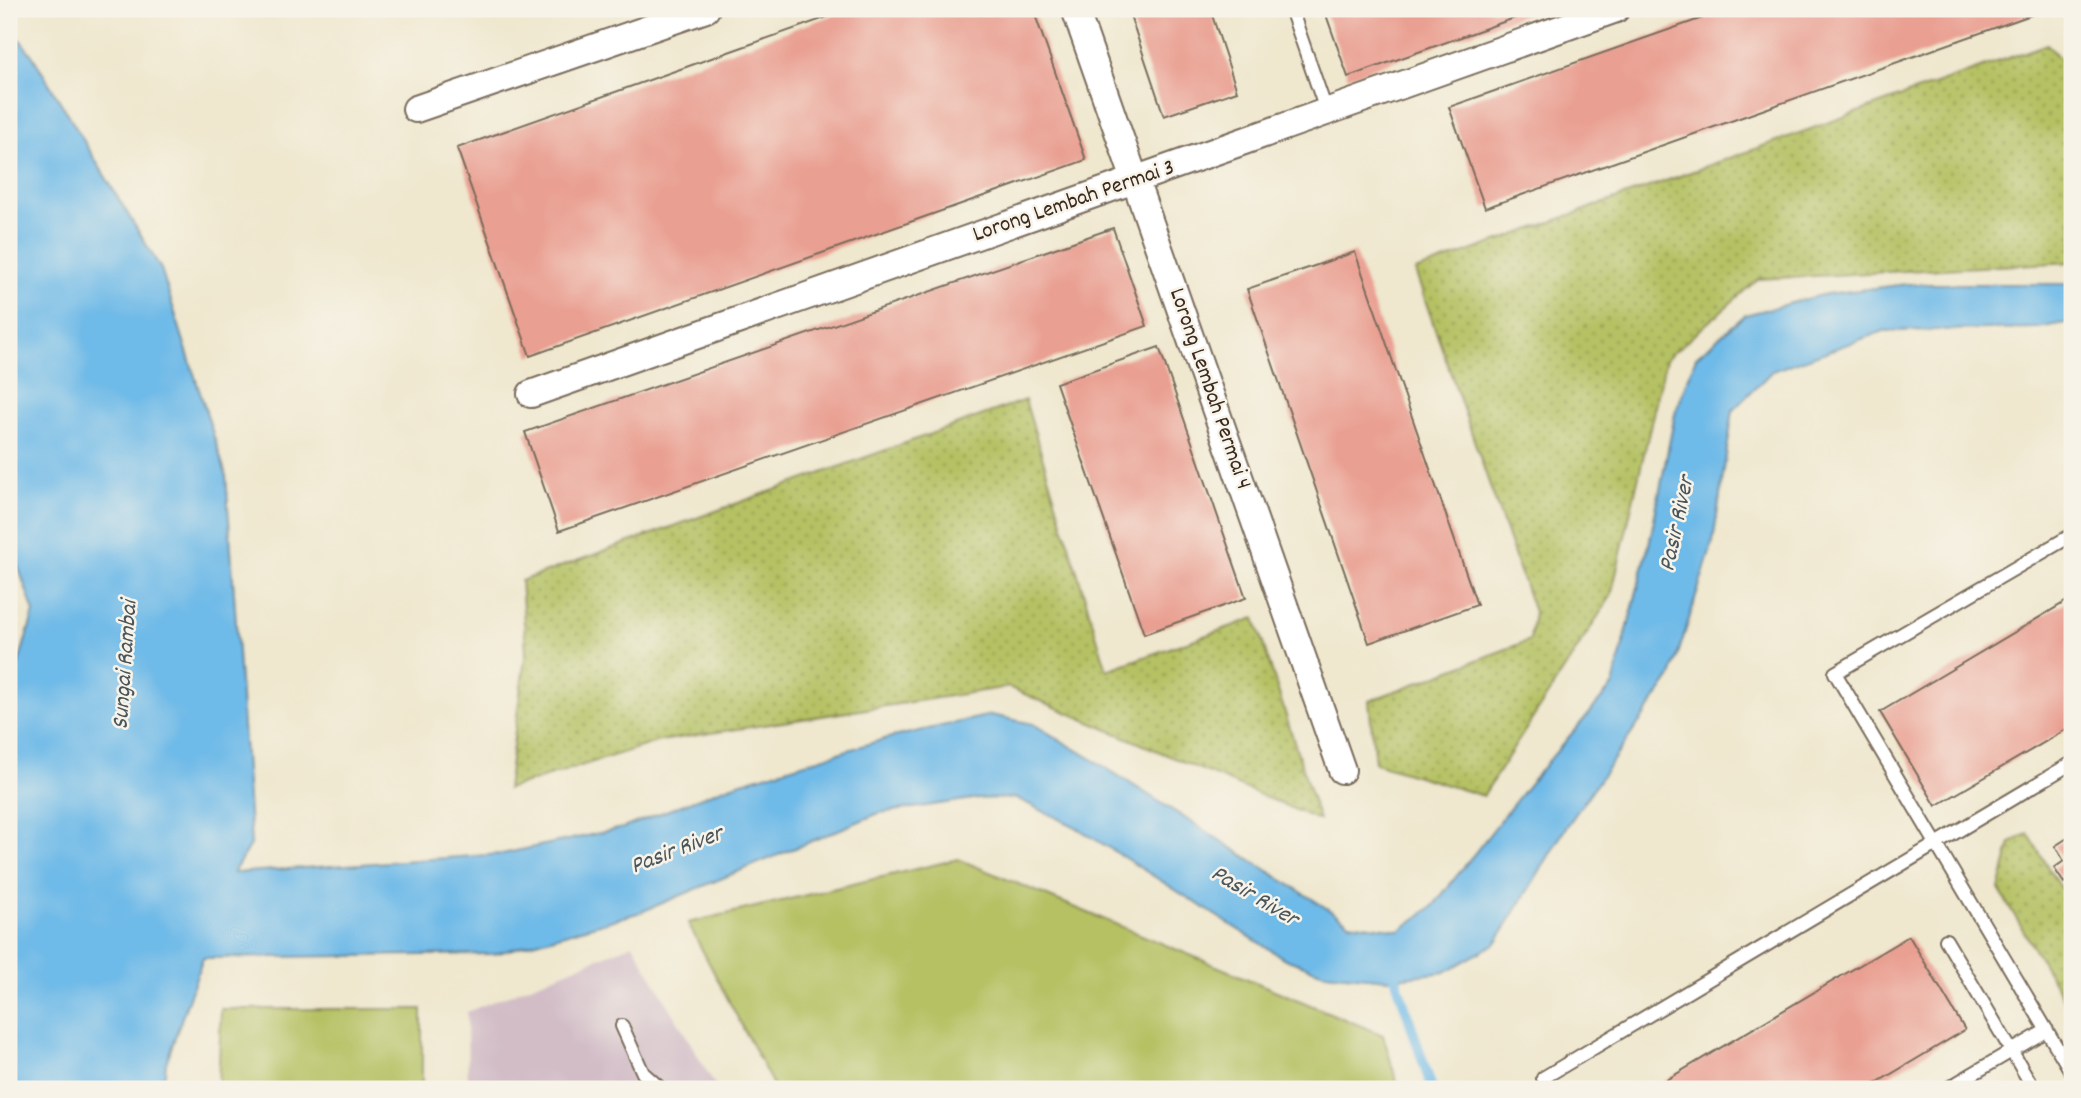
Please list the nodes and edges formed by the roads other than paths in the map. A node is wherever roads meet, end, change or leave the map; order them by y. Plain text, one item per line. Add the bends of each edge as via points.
1 (706, 9) edge
2 (1075, 9) edge
3 (1291, 9) edge
4 (1616, 9) edge
5 (416, 109) dead end
6 (1326, 113) junction
7 (1135, 180) junction
8 (531, 394) dead end
9 (2072, 535) edge
10 (2072, 763) edge
11 (1342, 770) dead end
12 (1937, 844) junction
13 (1946, 940) dead end
14 (622, 1026) dead end
15 (2047, 1030) junction
16 (2012, 1051) junction
17 (2072, 1073) edge
18 (661, 1089) edge
19 (1549, 1089) edge
20 (1947, 1089) edge
21 (2034, 1089) edge

1 - 5 street
2 - 7 street, Lorong Lembah Permai 4
3 - 6 lane
4 - 6 street, Lorong Lembah Permai 3
6 - 7 street, Lorong Lembah Permai 3
7 - 8 street, Lorong Lembah Permai 3
7 - 11 street, Lorong Lembah Permai 4
9 - 12 lane via 1835,673
10 - 12 lane
12 - 15 lane
12 - 19 lane via 1543,1078
13 - 16 lane
14 - 18 lane via 643,1073
15 - 16 lane
15 - 17 lane
16 - 20 lane
16 - 21 lane

